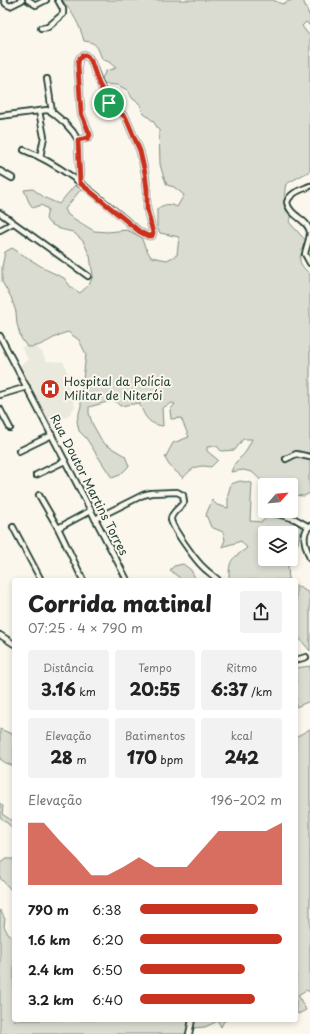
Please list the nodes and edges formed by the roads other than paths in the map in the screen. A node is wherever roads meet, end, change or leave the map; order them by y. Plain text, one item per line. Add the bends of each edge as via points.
1 (4, 0) edge
2 (22, 0) edge
3 (28, 0) edge
4 (46, 0) edge
5 (58, 0) edge
6 (41, 28) dead end
7 (47, 79) dead end
8 (39, 111) junction
9 (52, 112) junction
10 (0, 116) edge
11 (78, 140) junction
12 (24, 150) dead end
13 (40, 157) junction
14 (0, 171) edge
15 (12, 178) dead end
16 (80, 183) junction
17 (310, 186) edge
18 (0, 213) edge
19 (13, 223) junction
20 (0, 230) edge
21 (310, 263) edge
22 (88, 276) dead end
23 (0, 336) edge
24 (27, 387) junction
25 (0, 395) edge
26 (0, 409) edge
27 (10, 428) dead end
28 (52, 435) junction
29 (19, 451) dead end
30 (310, 457) edge
31 (286, 459) dead end
32 (65, 461) junction
33 (36, 475) dead end
34 (39, 495) dead end
35 (90, 511) junction
36 (292, 518) edge
37 (95, 519) junction
38 (13, 527) dead end
39 (309, 527) edge
40 (58, 528) junction
41 (310, 558) edge
42 (40, 578) edge
43 (82, 578) edge
44 (126, 578) edge
45 (216, 578) edge
46 (0, 635) edge
47 (12, 643) edge
48 (306, 657) dead end
49 (298, 659) edge
50 (192, 1022) edge
51 (189, 1034) edge

1 - 2 street via 10,6
3 - 4 street via 36,5
5 - 6 street via 63,14 53,24
7 - 9 street
8 - 9 street
8 - 10 street
8 - 13 street via 44,138
9 - 11 street
11 - 16 street
11 - 16 street via 90,135 81,113 78,67 78,61 85,55 91,61 109,103 126,118 140,151 152,236 140,232
12 - 13 street
13 - 16 street
14 - 15 street
17 - 21 street via 297,191 287,202 290,210 309,230 305,254
18 - 19 street
19 - 20 street
19 - 22 street
23 - 24 street, Rua Doutor Martins Torres
24 - 25 street
24 - 28 street, Rua Doutor Martins Torres
26 - 27 street
28 - 29 street
28 - 32 street, Rua Doutor Martins Torres
30 - 31 street via 296,454
32 - 33 street
32 - 35 street, Rua Doutor Martins Torres
34 - 40 street
35 - 37 street, Rua Doutor Martins Torres
35 - 40 street
36 - 39 street
37 - 44 street, Rua Doutor Martins Torres
37 - 45 street via 147,493 181,493 184,502 172,516 173,527 196,560
38 - 42 street
39 - 41 street via 304,533
40 - 43 street
46 - 47 street
48 - 49 street
50 - 51 street

